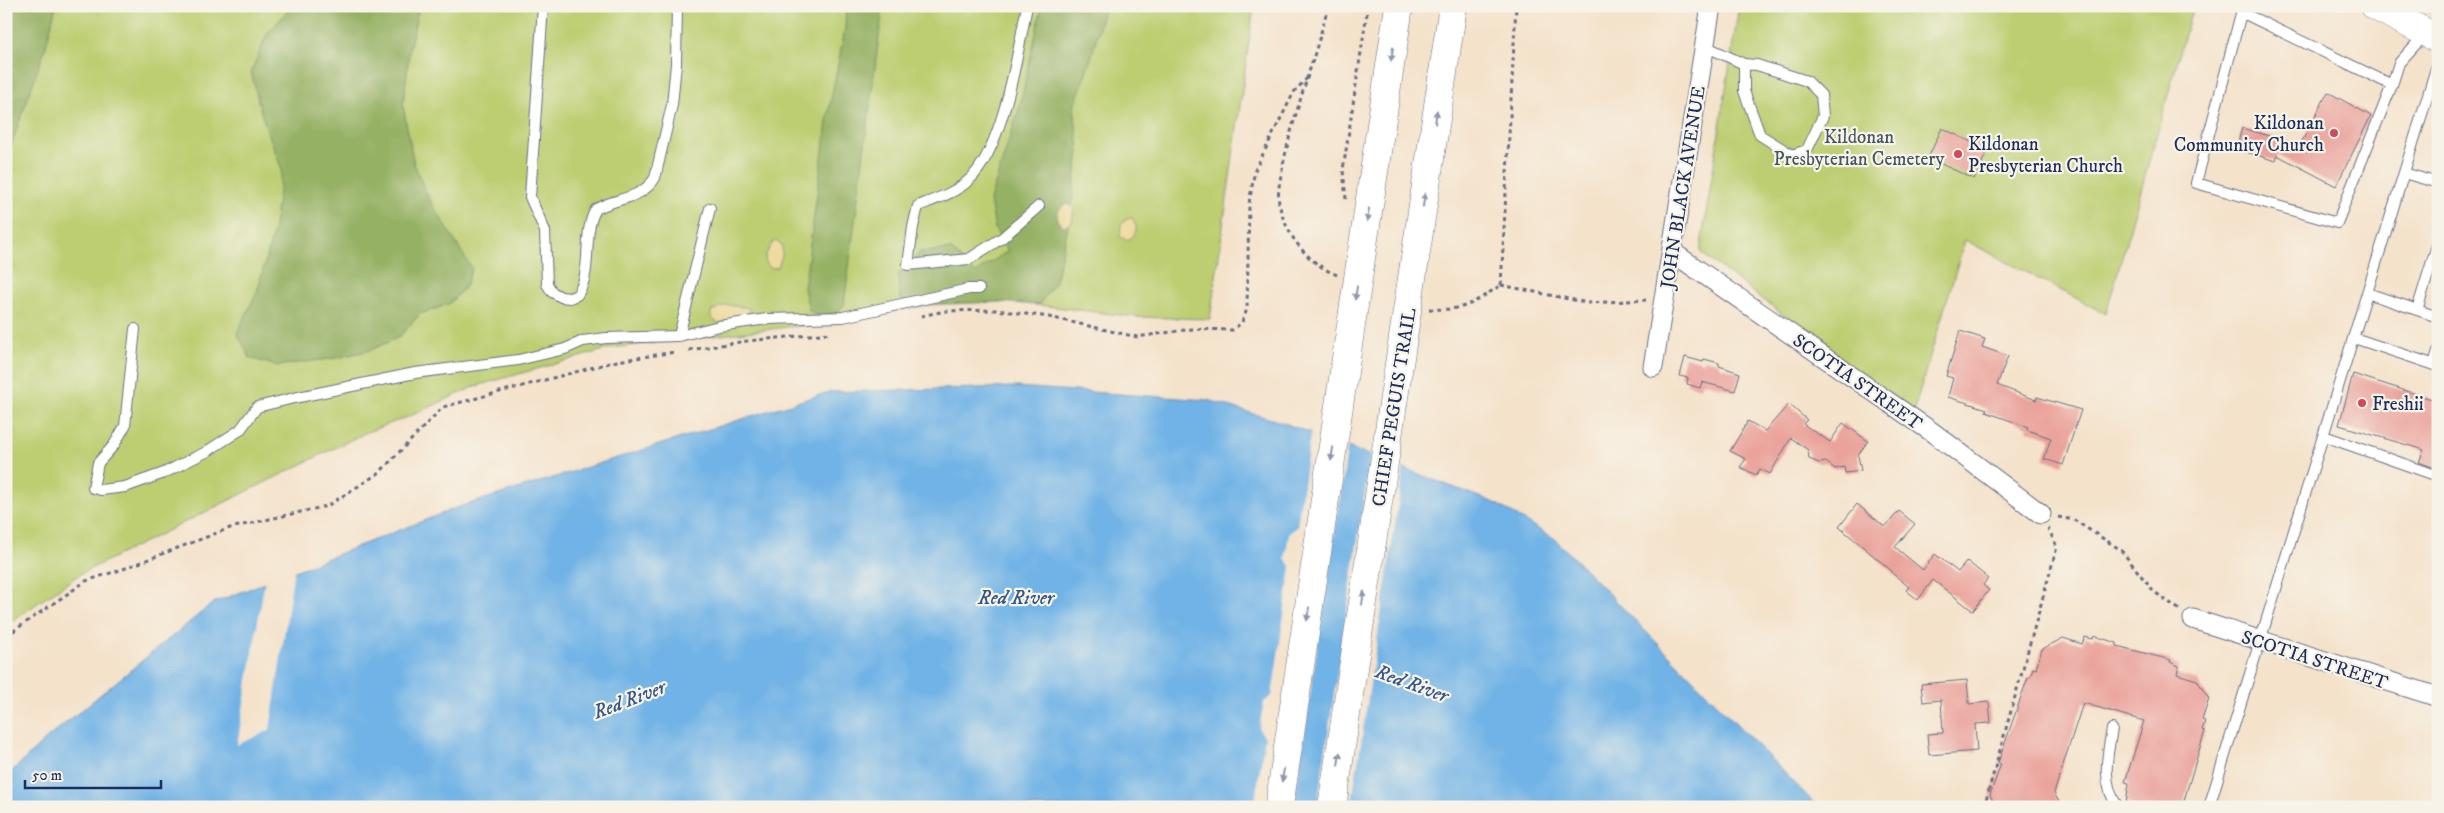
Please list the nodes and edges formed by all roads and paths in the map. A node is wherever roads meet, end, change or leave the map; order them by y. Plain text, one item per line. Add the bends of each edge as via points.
1 (543, 6) edge
2 (677, 6) edge
3 (1026, 6) edge
4 (1328, 6) edge
5 (1368, 6) edge
6 (1400, 6) edge
7 (1453, 6) edge
8 (1516, 6) edge
9 (1711, 6) edge
10 (2375, 6) edge
11 (2242, 9) edge
12 (2432, 36) edge
13 (1704, 46) junction
14 (2438, 62) edge
15 (1744, 64) junction
16 (1308, 77) junction
17 (2392, 85) junction
18 (2404, 173) junction
19 (2438, 183) edge
20 (1039, 206) dead end
21 (1347, 206) dead end
22 (710, 208) dead end
23 (2438, 242) edge
24 (1672, 252) junction
25 (1328, 271) dead end
26 (1501, 284) junction
27 (979, 289) dead end
28 (2368, 293) junction
29 (1664, 300) junction
30 (1420, 309) dead end
31 (2417, 310) junction
32 (917, 317) dead end
33 (2438, 317) edge
34 (135, 329) dead end
35 (832, 333) dead end
36 (679, 336) junction
37 (2354, 338) junction
38 (2438, 351) edge
39 (2436, 365) edge
40 (1653, 367) dead end
41 (2324, 436) junction
42 (2438, 476) edge
43 (2041, 514) junction
44 (2192, 619) joint
45 (6, 636) edge
46 (2262, 642) junction
47 (2438, 697) edge
48 (2112, 729) dead end
49 (1279, 807) edge
50 (1332, 807) edge
51 (1984, 807) edge
52 (2118, 807) edge
53 (2209, 807) edge

1 - 2 lane via 530,197 545,231 547,284 552,292 570,298 577,295 584,281 591,222 596,209 641,193 654,178 672,105
3 - 20 lane via 1017,57 989,154 971,179 958,189 918,206 908,265 970,259 1002,238
4 - 16 path
5 - 21 path via 1343,170
6 -> 49 main road, bridge
50 -> 7 main road, CHIEF PEGUIS TRAIL, bridge
8 - 26 path
9 - 13 street, JOHN BLACK AVENUE
10 - 12 main road
11 - 17 lane
11 - 17 lane via 2196,183 2337,223
12 - 17 lane via 2399,63
13 - 15 lane
13 - 24 street, JOHN BLACK AVENUE
14 - 18 lane
15 - 15 lane via 1744,91 1760,135 1792,155 1807,150 1822,116 1821,95 1808,80
16 - 25 path via 1288,142 1278,188 1279,203 1300,248
16 - 32 path via 1294,92 1255,170 1249,203 1247,309 1242,322 1233,330 1192,329 1137,337 1049,317 996,310 945,311
18 - 19 lane
18 - 28 lane
22 - 36 lane
23 - 31 lane
24 - 29 street, JOHN BLACK AVENUE
24 - 43 street, SCOTIA STREET via 1932,432
26 - 29 path via 1588,303
26 - 30 path via 1468,306 1448,310
27 - 36 lane via 843,317 767,319
28 - 31 lane
28 - 37 lane
29 - 40 street, JOHN BLACK AVENUE
31 - 33 lane
34 - 36 lane via 125,426 98,464 93,488 101,490 125,487 206,452 240,430 257,407 415,373 518,360 606,338
35 - 45 path via 747,341 617,361 443,407 378,472 326,506 230,528 86,581
37 - 39 lane
37 - 41 lane
38 - 39 lane
41 - 42 lane
41 - 46 lane
43 - 44 path via 2074,520 2121,550 2153,591
43 - 51 path via 2057,547
44 - 46 street, SCOTIA STREET
46 - 47 street, SCOTIA STREET
46 - 53 lane
48 - 52 lane via 2106,762 2107,781 2111,798

